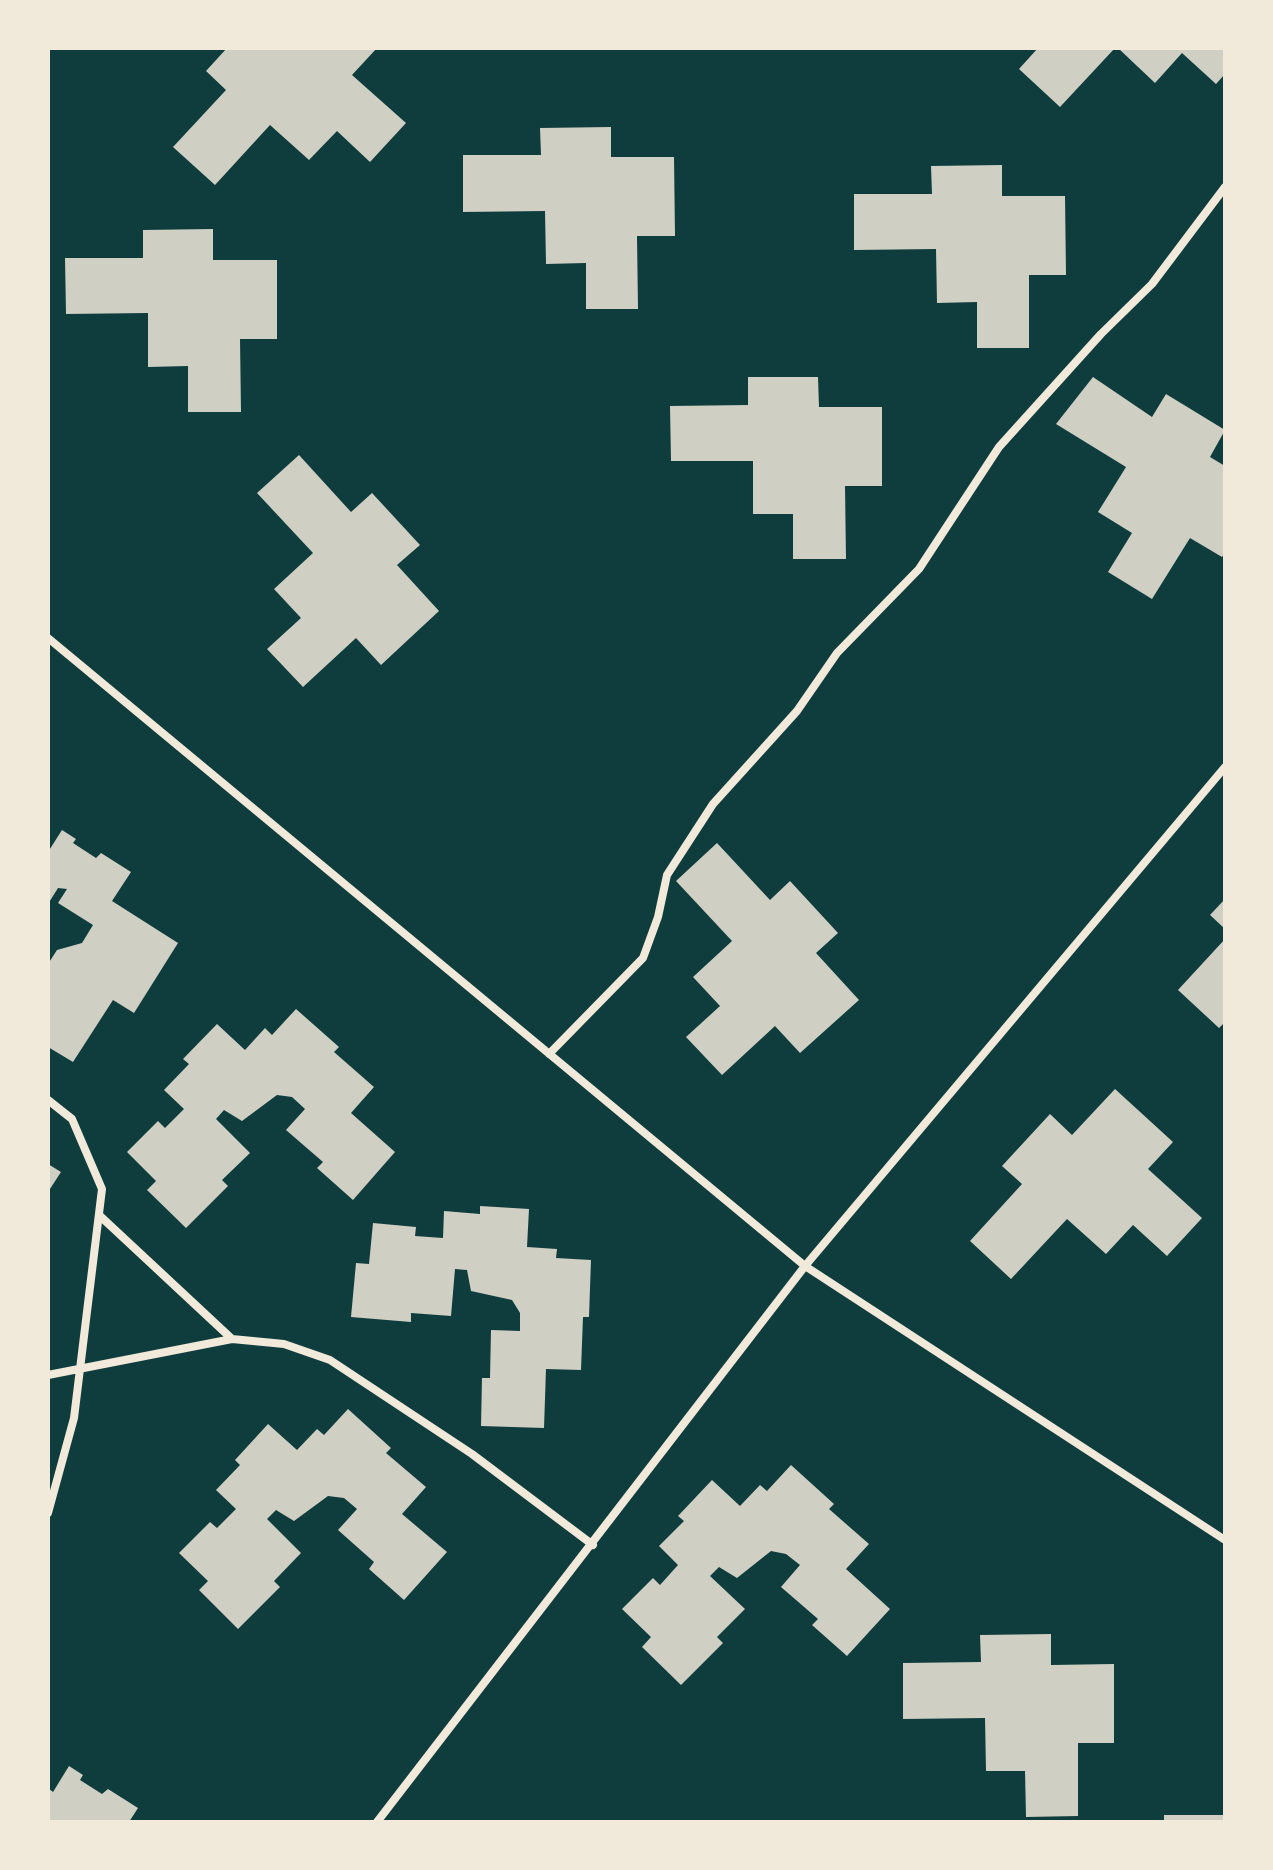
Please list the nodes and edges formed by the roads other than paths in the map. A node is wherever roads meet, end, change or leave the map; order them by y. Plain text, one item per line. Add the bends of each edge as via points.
1 (1225, 187) edge
2 (48, 638) edge
3 (1225, 767) edge
4 (549, 1054) junction
5 (48, 1100) edge
6 (99, 1215) junction
7 (805, 1266) junction
8 (232, 1339) junction
9 (80, 1368) junction
10 (48, 1375) edge
11 (48, 1513) edge
12 (1225, 1540) edge
13 (593, 1545) junction
14 (377, 1822) edge

1 - 4 street via 1152,284 999,447 919,569 837,653 797,711 713,804 667,875 643,958
2 - 4 street
3 - 7 street
4 - 7 street
5 - 6 street via 72,1119 102,1189
6 - 8 street
6 - 9 street
7 - 12 street
7 - 13 street
8 - 9 street
8 - 13 street via 284,1344 330,1360 472,1454
9 - 10 street
9 - 11 street via 74,1418
13 - 14 street

